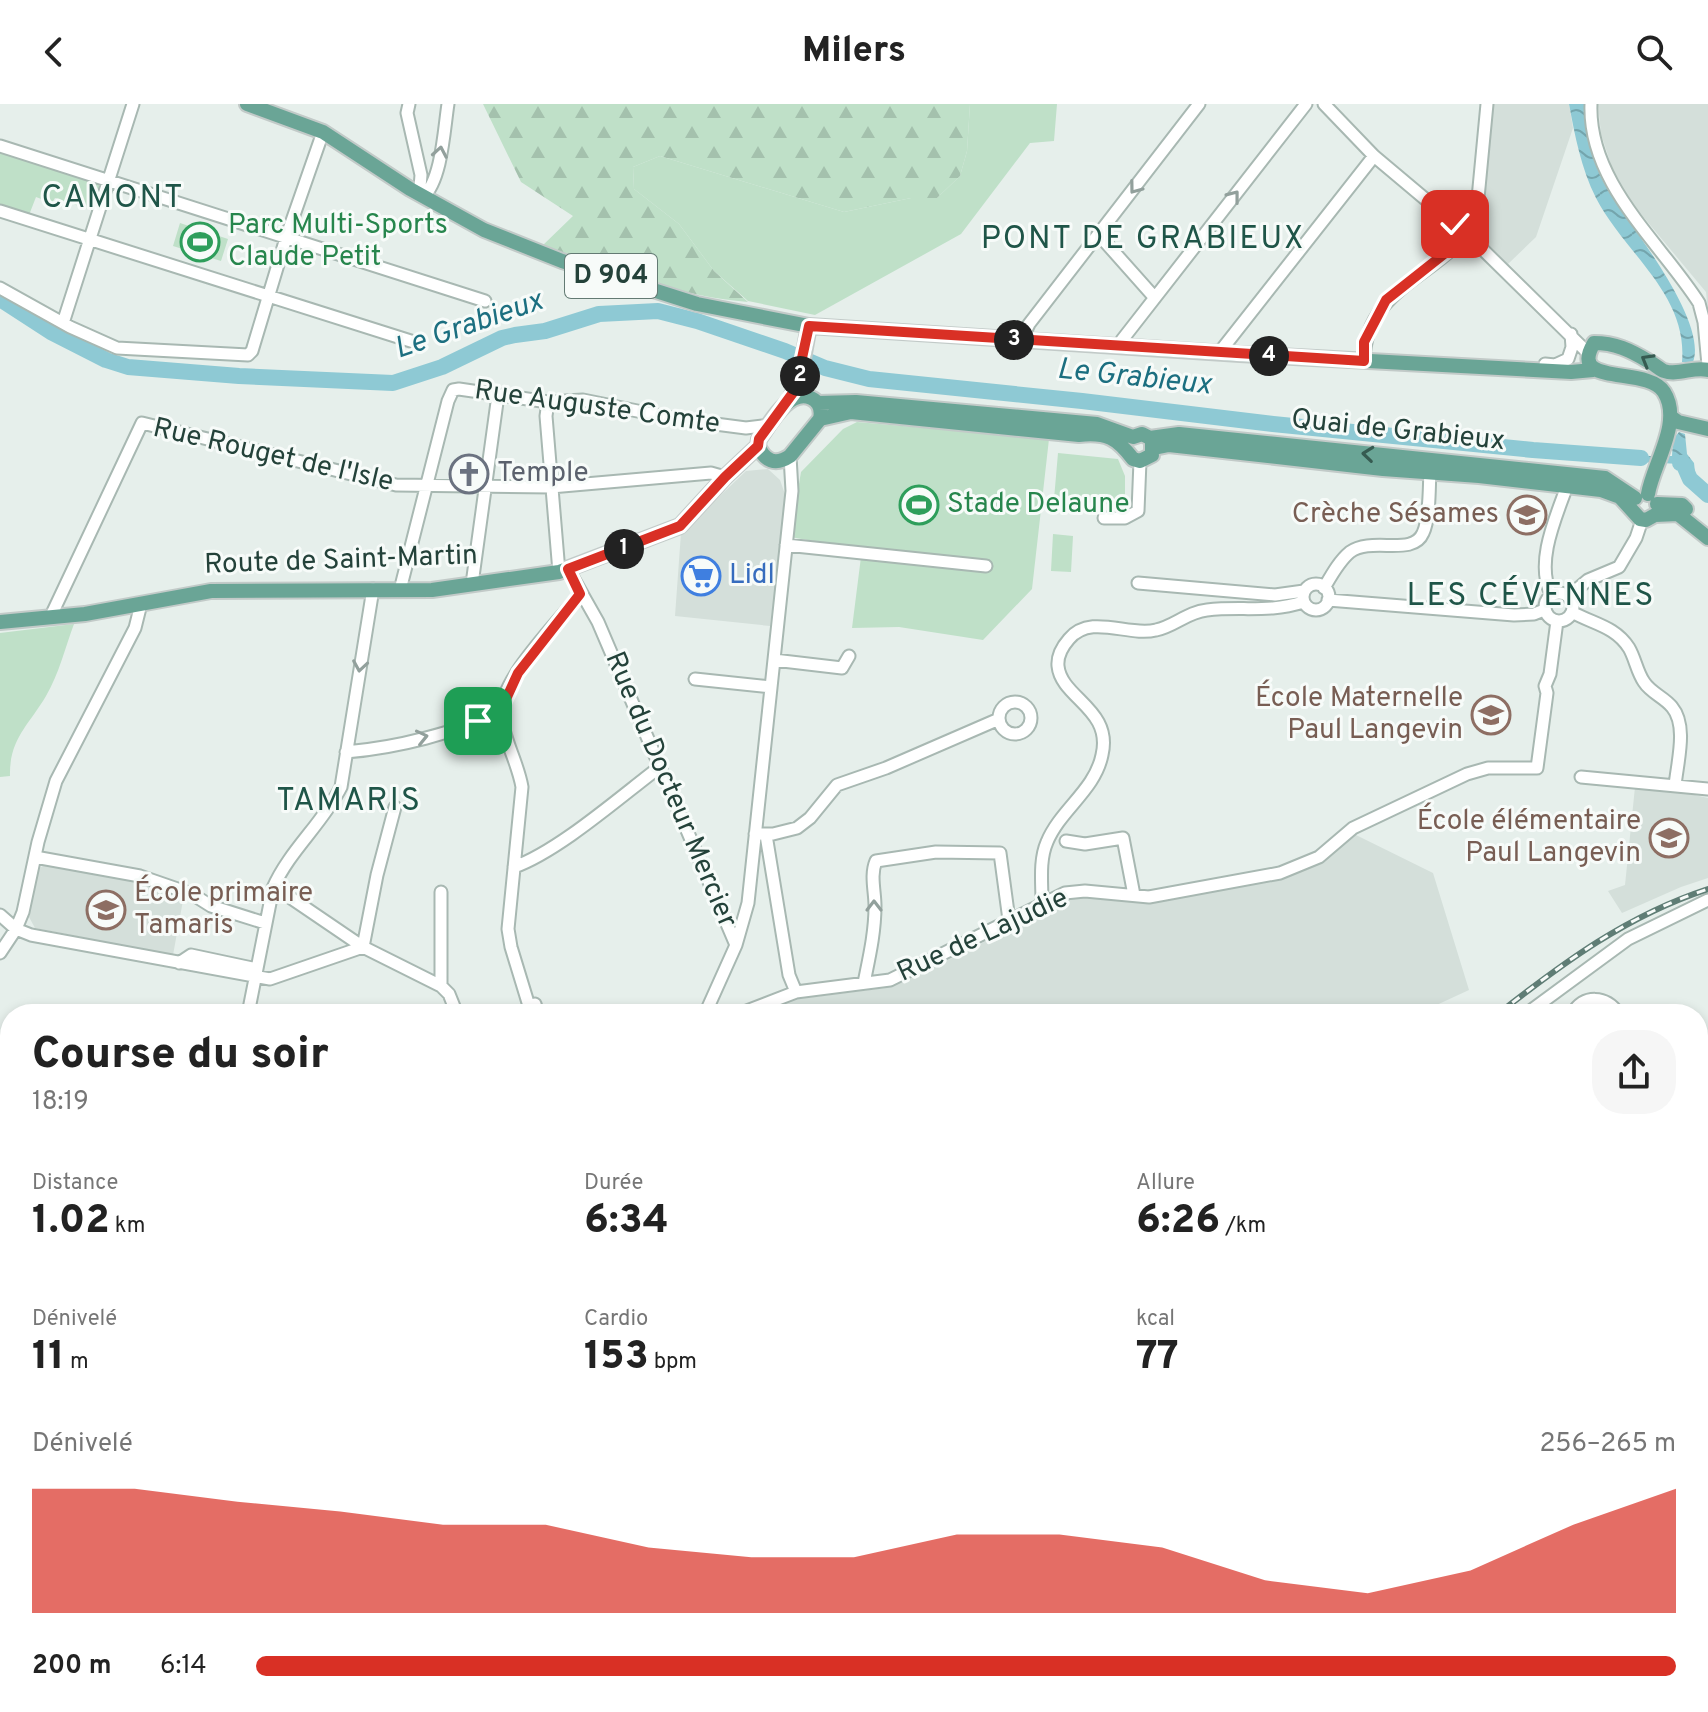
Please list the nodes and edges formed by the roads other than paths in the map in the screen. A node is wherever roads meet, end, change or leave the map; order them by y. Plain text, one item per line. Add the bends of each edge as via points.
1 (133, 104) edge
2 (247, 104) edge
3 (395, 104) edge
4 (448, 104) edge
5 (1199, 104) edge
6 (1306, 104) edge
7 (1324, 104) edge
8 (1487, 104) edge
9 (1591, 104) edge
10 (408, 109) edge
11 (323, 132) junction
12 (0, 146) edge
13 (1374, 156) junction
14 (108, 182) junction
15 (423, 197) junction
16 (0, 211) edge
17 (1099, 235) junction
18 (1468, 235) junction
19 (286, 238) junction
20 (89, 239) junction
21 (0, 288) edge
22 (268, 295) junction
23 (1155, 298) junction
24 (485, 301) dead end
25 (63, 323) junction
26 (808, 333) junction
27 (1573, 336) junction
28 (1021, 341) junction
29 (417, 343) dead end
30 (1120, 347) junction
31 (1219, 353) junction
32 (1591, 357) junction
33 (1364, 361) junction
34 (1705, 365) edge
35 (1500, 368) junction
36 (799, 380) junction
37 (498, 395) junction
38 (812, 399) junction
39 (789, 401) junction
40 (548, 402) junction
41 (820, 419) junction
42 (1675, 420) junction
43 (1706, 422) edge
44 (770, 425) junction
45 (746, 428) junction
46 (1130, 443) junction
47 (1152, 443) junction
48 (763, 451) junction
49 (790, 456) junction
50 (1140, 461) junction
51 (1430, 471) junction
52 (725, 477) junction
53 (1567, 486) junction
54 (425, 487) junction
55 (484, 487) junction
56 (551, 487) junction
57 (791, 487) junction
58 (1645, 504) junction
59 (1104, 518) dead end
60 (1708, 527) edge
61 (1708, 538) edge
62 (786, 545) junction
63 (986, 566) dead end
64 (563, 570) junction
65 (1138, 583) dead end
66 (472, 584) junction
67 (1324, 588) junction
68 (373, 589) junction
69 (400, 590) junction
70 (580, 594) junction
71 (1551, 594) junction
72 (1569, 596) junction
73 (1304, 597) junction
74 (1328, 600) junction
75 (141, 604) junction
76 (1544, 610) junction
77 (1572, 612) junction
78 (50, 618) junction
79 (1557, 621) junction
80 (0, 622) edge
81 (849, 656) dead end
82 (774, 660) junction
83 (695, 679) dead end
84 (771, 687) junction
85 (501, 710) junction
86 (999, 719) dead end
87 (346, 752) junction
88 (661, 766) junction
89 (1581, 777) dead end
90 (1675, 786) junction
91 (1708, 789) edge
92 (395, 807) dead end
93 (760, 834) junction
94 (1066, 841) dead end
95 (35, 857) junction
96 (514, 867) junction
97 (273, 888) junction
98 (441, 892) dead end
99 (1134, 895) junction
100 (1708, 900) edge
101 (1042, 902) junction
102 (0, 915) edge
103 (1009, 920) junction
104 (265, 923) junction
105 (16, 929) junction
106 (736, 945) junction
107 (363, 947) junction
108 (0, 953) edge
109 (255, 975) junction
110 (864, 983) junction
111 (441, 986) junction
112 (796, 992) junction
113 (250, 1004) edge
114 (453, 1004) edge
115 (531, 1004) edge
116 (709, 1004) edge
117 (765, 1004) edge
118 (1540, 1004) edge
119 (1580, 1004) edge
120 (1610, 1004) edge

1 - 14 street
2 - 11 main road, D 904
3 - 10 street
15 -> 4 street via 435,177
5 -> 17 street
23 -> 6 street
7 - 13 street
8 - 18 street via 1476,219
9 - 34 street via 1595,139 1612,183 1699,303
10 - 15 street
11 - 15 main road, D 904
11 - 19 street
12 - 14 street
13 - 18 street
13 - 31 street
14 - 19 street
14 - 20 street
15 - 26 main road, D 904 via 484,230 577,266
16 - 20 street
17 - 23 street
17 - 28 street
18 - 27 street
18 - 33 street via 1386,300 1364,342
19 - 22 street
19 - 24 street
20 - 22 street
20 - 25 street
21 - 25 street
22 - 25 street via 248,355 117,348
22 - 29 street
23 - 30 street
26 - 28 main road, D 904
26 - 36 main road
27 - 32 street
27 - 35 street via 1564,363
28 - 30 main road, D 904
30 - 31 main road, D 904
31 - 33 main road, D 904
34 -> 32 main road via 1664,371 1609,343
32 - 35 main road, D 904 via 1571,372
32 - 42 main road via 1600,373 1653,383 1664,393
33 - 35 main road, D 904
36 - 38 main road
36 - 39 main road
37 - 40 street, Rue Auguste Comte
37 - 54 street, Rue Auguste Comte via 458,383 448,401
37 - 55 street
38 - 39 main road via 796,396
38 - 41 main road
38 - 46 main road, Quai de Grabieux via 1097,424
39 - 44 main road, Route de Saint-Martin
40 - 45 street, Rue Auguste Comte via 583,400
40 - 56 street
41 - 46 main road, Quai de Grabieux via 851,412 1097,434
41 - 49 main road, Route de Saint-Martin
42 - 43 main road
42 - 58 main road
44 - 45 street, Rue Auguste Comte
44 - 48 main road, Route de Saint-Martin
45 - 48 street, Rue Auguste Comte
46 - 47 main road, Quai de Grabieux via 1142,434
46 - 50 main road, Quai de Grabieux via 1133,459
47 - 50 main road via 1149,458
47 - 51 main road, Quai de Grabieux
58 -> 47 main road, Quai de Grabieux via 1605,478 1179,434
48 - 49 main road, Route de Saint-Martin
48 - 52 main road, Route de Saint-Martin
48 - 57 street, Rue Auguste Comte
49 - 57 street
50 - 59 street via 1138,511 1125,518
51 - 53 main road, Quai de Grabieux
51 - 67 street via 1424,533 1416,542 1369,543 1349,553
52 - 56 street via 711,473
52 - 64 main road, Route de Saint-Martin via 680,526
53 - 58 main road, Quai de Grabieux via 1610,491
53 - 71 street via 1549,536
54 - 55 street
54 - 69 street
54 - 78 street, Rue Rouget de l'Isle via 396,485 142,423
55 - 56 street
55 - 66 street
56 - 64 street
57 - 62 street
58 - 60 main road, Quai de Grabieux via 1682,505
58 - 61 main road, Quai de Grabieux via 1678,514
58 - 72 street via 1636,538 1619,567 1588,580
62 - 63 street
62 - 82 street
64 - 66 main road, Route de Saint-Martin
64 - 70 street, Rue du Docteur Mercier
65 - 73 street
66 - 69 main road, Route de Saint-Martin
67 - 73 street via 1312,585
67 - 74 street
68 - 69 main road, Route de Saint-Martin
68 - 75 main road, Route de Saint-Martin via 211,591
68 -> 87 street
70 - 85 street via 518,673
70 - 88 street, Rue du Docteur Mercier via 598,622
71 - 72 street
71 - 76 street
72 - 77 street
73 - 74 street via 1308,608 1316,610
73 - 101 street via 1280,609 1195,612 1143,632 1089,627 1075,632 1061,648 1058,666 1063,681 1102,729 1103,753 1095,777 1046,842
74 - 76 street via 1514,615
75 - 78 main road, Route de Saint-Martin
75 - 95 street via 135,628 56,781
76 - 79 street
77 - 79 street
77 - 90 street via 1622,638 1644,682 1676,713 1680,734
78 - 80 main road, Route de Saint-Martin
79 - 99 street, Rue de Lajudie via 1537,768 1488,768 1467,774 1353,828 1319,857 1280,873 1149,897
81 - 82 street via 842,668
82 - 84 street
83 - 84 street
84 - 93 street
87 -> 85 street via 453,730
85 - 96 street via 522,787
86 - 93 street via 837,785 797,828
87 - 97 street via 341,787
88 - 96 street via 531,861
88 - 106 street, Rue du Docteur Mercier
89 - 90 street
90 - 91 street
92 - 107 street
93 - 106 street
93 - 112 street
94 - 99 street via 1123,838
95 - 104 street via 140,876
95 - 105 street
96 - 115 street via 509,937
97 - 104 street
97 - 107 street
98 - 111 street
99 - 101 street, Rue de Lajudie via 1085,891
100 - 118 street via 1628,939
101 - 103 street, Rue de Lajudie
102 - 105 street
103 - 110 street, Rue de Lajudie via 890,980
110 -> 103 street via 872,947 876,861 936,852 1000,853
104 - 109 street
105 - 108 street
105 - 109 street
106 - 116 street, Rue du Docteur Mercier
107 - 109 street via 277,978
107 - 111 street
109 - 113 street
110 - 112 street, Rue de Lajudie
111 - 114 street
112 - 117 street, Rue de Lajudie
119 - 120 street via 1597,999

